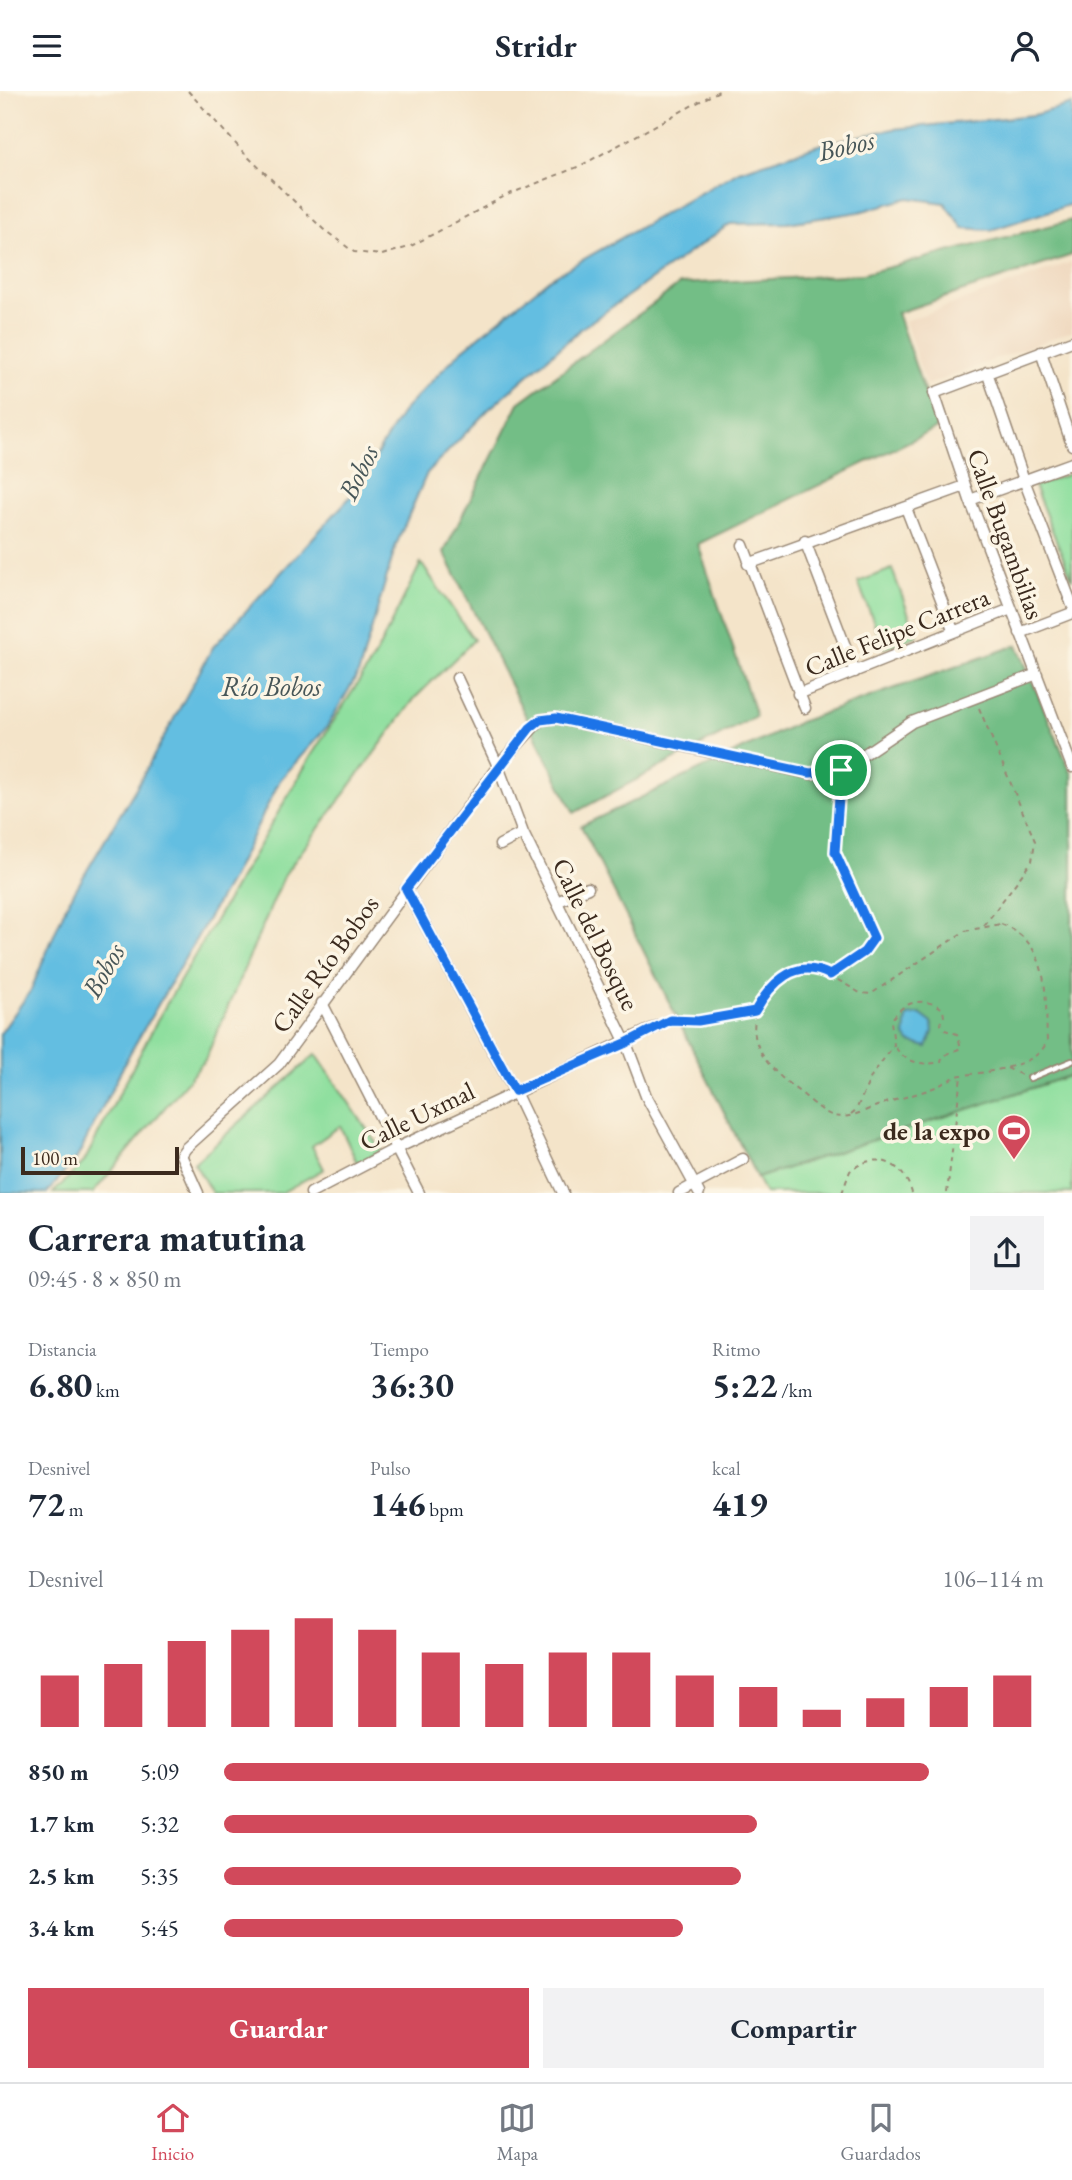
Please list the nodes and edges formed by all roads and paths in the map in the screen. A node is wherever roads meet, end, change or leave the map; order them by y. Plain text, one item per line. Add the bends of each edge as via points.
1 (188, 91) edge
2 (719, 91) edge
3 (1072, 341) edge
4 (1041, 352) junction
5 (987, 372) junction
6 (1072, 407) edge
7 (1060, 411) junction
8 (1072, 445) edge
9 (1072, 463) edge
10 (1024, 480) junction
11 (965, 486) junction
12 (970, 499) junction
13 (906, 508) junction
14 (804, 541) junction
15 (743, 545) dead end
16 (748, 563) junction
17 (1072, 605) edge
18 (1011, 609) junction
19 (1072, 613) edge
20 (953, 630) junction
21 (1020, 633) junction
22 (855, 672) junction
23 (1037, 674) junction
24 (457, 678) dead end
25 (798, 694) junction
26 (974, 698) junction
27 (804, 708) dead end
28 (498, 766) junction
29 (1072, 767) edge
30 (841, 770) junction
31 (523, 833) junction
32 (500, 845) dead end
33 (588, 888) dead end
34 (406, 889) junction
35 (557, 902) junction
36 (982, 928) junction
37 (830, 975) junction
38 (322, 1003) junction
39 (755, 1011) junction
40 (658, 1026) joint
41 (626, 1043) junction
42 (894, 1045) junction
43 (1072, 1061) edge
44 (1006, 1068) junction
45 (961, 1075) junction
46 (1030, 1078) joint
47 (515, 1091) junction
48 (847, 1116) junction
49 (397, 1148) junction
50 (743, 1159) dead end
51 (697, 1189) edge
52 (198, 1193) edge
53 (311, 1193) edge
54 (419, 1193) edge
55 (563, 1193) edge
56 (679, 1193) edge
57 (842, 1193) edge
58 (912, 1193) edge
59 (947, 1193) edge

1 - 2 path via 323,229 355,252 382,255 409,247 507,195 580,166
3 - 4 street
4 - 5 street
4 - 7 street
5 - 10 street
5 - 11 street, Calle Bugambilias via 934,393
6 - 7 street
7 - 8 street
9 - 10 street
10 - 12 street
10 - 17 street
11 - 12 street, Calle Bugambilias
11 - 13 street
12 - 18 street, Calle Bugambilias
13 - 14 street
13 - 20 street
14 - 16 street
14 - 22 street
15 - 16 street
16 - 25 street
18 - 20 street, Calle Felipe Carrera
18 - 21 street, Calle Bugambilias
19 - 21 street
20 - 22 street, Calle Felipe Carrera
21 - 23 street, Calle Bugambilias
22 - 25 street, Calle Felipe Carrera
23 - 26 street
23 - 29 street, Calle Bugambilias
24 - 28 street, Calle del Bosque
25 - 27 street
26 - 30 street via 912,722
26 - 36 path via 1035,841 1032,861
28 - 30 street, Calle Río Bobos via 540,720 556,718 810,773
28 - 31 street, Calle del Bosque
28 - 34 street, Calle Río Bobos
30 - 37 path via 835,852 874,938 864,952
31 - 32 street
31 - 35 street, Calle del Bosque
33 - 35 street
34 - 38 street, Calle Río Bobos
34 - 47 street
35 - 41 street, Calle del Bosque
36 - 37 path via 965,932 871,994 860,993
36 - 44 path via 1001,924 1018,931 1039,955 1048,1042 1041,1053
37 - 39 path via 803,971 780,976
38 - 49 street
38 - 52 street, Calle Río Bobos via 279,1064 181,1155
39 - 40 path via 698,1021 670,1020
39 - 48 path via 755,1042 765,1058 831,1116
40 - 41 street, Calle Uxmal
41 - 47 street, Calle Uxmal
41 - 51 street, Calle del Bosque via 646,1096
42 - 42 path via 891,1021 896,1012 922,1001 943,1009 940,1023 957,1034 961,1048 943,1056 941,1062 921,1065
42 - 48 path via 872,1075 856,1110
43 - 46 lane
44 - 45 path
44 - 46 path
45 - 48 path
45 - 59 path
47 - 49 street, Calle Uxmal
47 - 55 street
49 - 53 street, Calle Uxmal
49 - 54 street
50 - 51 street
51 - 56 street
57 - 58 path via 850,1171 872,1160 888,1161 898,1168

